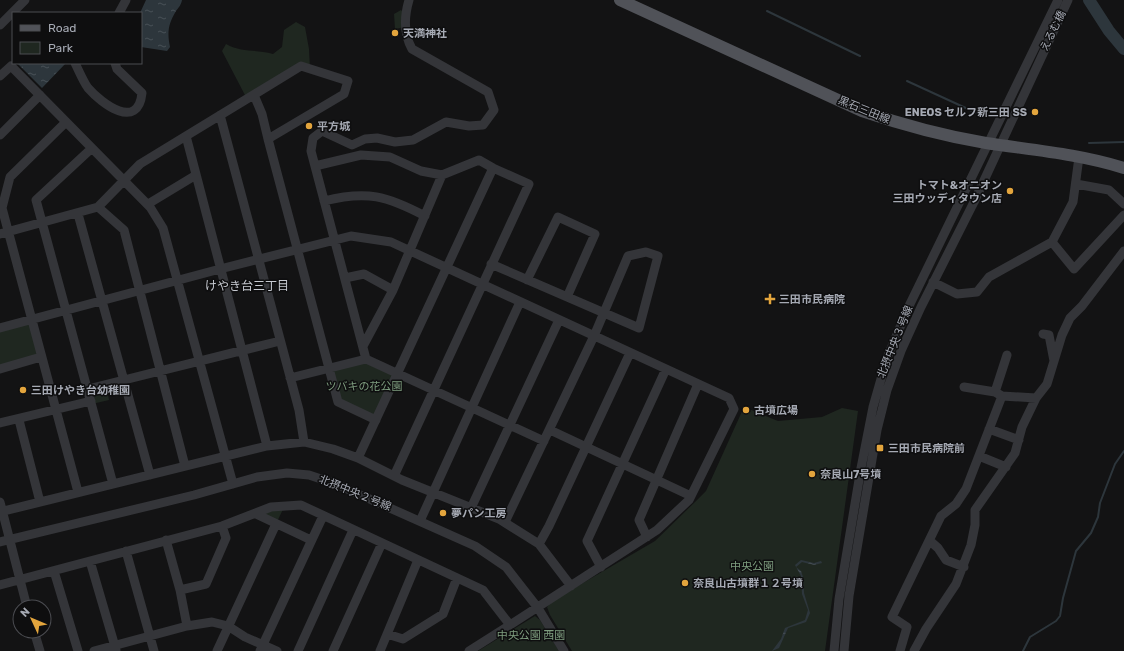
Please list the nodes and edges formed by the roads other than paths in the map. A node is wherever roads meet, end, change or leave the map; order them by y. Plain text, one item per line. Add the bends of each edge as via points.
1 (25, 0) edge
2 (126, 0) edge
3 (410, 0) edge
4 (620, 0) edge
5 (1058, 0) edge
6 (1068, 0) edge
7 (12, 12) edge
8 (12, 12) edge
9 (120, 12) edge
10 (0, 24) edge
11 (1030, 56) joint
12 (1038, 62) joint
13 (12, 64) edge
14 (76, 64) edge
15 (115, 64) edge
16 (0, 76) edge
17 (40, 95) junction
18 (254, 95) junction
19 (220, 116) junction
20 (66, 122) junction
21 (0, 135) edge
22 (186, 136) junction
23 (268, 139) junction
24 (988, 143) junction
25 (1000, 144) junction
26 (92, 148) junction
27 (1079, 157) junction
28 (315, 166) junction
29 (493, 168) junction
30 (1124, 168) edge
31 (196, 175) junction
32 (442, 175) junction
33 (124, 180) junction
34 (1076, 184) junction
35 (324, 201) junction
36 (148, 204) junction
37 (1124, 204) edge
38 (98, 207) junction
39 (78, 214) junction
40 (1124, 215) edge
41 (425, 216) junction
42 (42, 223) junction
43 (4, 233) edge
44 (334, 240) junction
45 (1052, 242) junction
46 (298, 249) junction
47 (410, 251) junction
48 (1124, 251) edge
49 (258, 259) junction
50 (492, 264) junction
51 (447, 267) junction
52 (220, 269) junction
53 (344, 278) junction
54 (178, 280) junction
55 (527, 280) junction
56 (933, 282) junction
57 (483, 283) junction
58 (140, 290) junction
59 (394, 290) junction
60 (567, 297) junction
61 (103, 300) junction
62 (520, 302) junction
63 (66, 310) junction
64 (604, 314) junction
65 (31, 320) junction
66 (559, 320) junction
67 (0, 328) edge
68 (1043, 334) dead end
69 (594, 336) junction
70 (280, 341) junction
71 (362, 346) junction
72 (242, 350) junction
73 (630, 353) junction
74 (1007, 356) dead end
75 (41, 357) junction
76 (366, 359) junction
77 (200, 361) junction
78 (1054, 362) junction
79 (329, 368) junction
80 (0, 369) edge
81 (666, 369) junction
82 (160, 371) junction
83 (397, 373) junction
84 (290, 378) junction
85 (124, 380) junction
86 (698, 384) junction
87 (964, 387) dead end
88 (88, 389) junction
89 (434, 390) junction
90 (999, 394) junction
91 (1036, 398) junction
92 (91, 401) junction
93 (472, 408) junction
94 (56, 410) junction
95 (19, 420) junction
96 (376, 420) junction
97 (0, 423) edge
98 (510, 425) junction
99 (989, 429) junction
100 (550, 430) junction
101 (1019, 440) junction
102 (544, 441) junction
103 (304, 442) junction
104 (267, 446) junction
105 (586, 447) junction
106 (226, 456) junction
107 (979, 456) junction
108 (358, 458) junction
109 (622, 464) junction
110 (185, 466) junction
111 (1006, 467) junction
112 (150, 475) junction
113 (394, 476) junction
114 (656, 480) junction
115 (113, 484) junction
116 (233, 484) junction
117 (78, 492) junction
118 (433, 492) junction
119 (691, 496) junction
120 (0, 502) edge
121 (40, 502) junction
122 (471, 508) junction
123 (1, 512) edge
124 (256, 514) junction
125 (323, 516) junction
126 (420, 521) junction
127 (505, 522) junction
128 (276, 524) junction
129 (222, 526) junction
130 (353, 530) junction
131 (647, 537) junction
132 (10, 540) junction
133 (166, 540) junction
134 (311, 540) junction
135 (930, 541) junction
136 (0, 542) edge
137 (382, 543) junction
138 (539, 544) junction
139 (126, 551) junction
140 (418, 560) junction
141 (90, 561) junction
142 (600, 567) junction
143 (964, 567) junction
144 (54, 571) junction
145 (458, 578) junction
146 (20, 580) junction
147 (0, 585) edge
148 (571, 586) junction
149 (180, 590) junction
150 (26, 599) edge
151 (538, 608) junction
152 (510, 625) junction
153 (186, 626) junction
154 (228, 626) junction
155 (387, 634) junction
156 (150, 636) junction
157 (36, 639) edge
158 (115, 648) edge
159 (262, 648) edge
160 (40, 651) edge
161 (78, 651) edge
162 (94, 651) edge
163 (154, 651) edge
164 (217, 651) edge
165 (277, 651) edge
166 (298, 651) edge
167 (333, 651) edge
168 (380, 651) edge
169 (469, 651) edge
170 (564, 651) edge
171 (834, 651) edge
172 (844, 651) edge
173 (900, 651) edge
174 (914, 651) edge

1 - 7 street
2 - 9 street
3 - 28 street via 405,14 406,38 412,50 488,92 494,110 483,125 469,126 446,122 413,140 395,142 377,138 366,139 352,145 322,131 314,138 311,151
4 - 24 main road, 黒石三田線 via 862,111 931,132
5 - 11 street, えるむ橋
6 - 12 street, えるむ橋
8 - 10 street
11 - 24 street, 北摂中央３号線
12 - 25 street, 北摂中央３号線
13 - 16 street
13 - 17 street
14 - 15 street via 88,88 106,105 118,111 131,112 138,107 142,93 117,69
17 - 20 street
17 - 21 street
18 - 19 street
18 - 23 street
18 - 23 street via 301,66 348,81 344,94
19 - 22 street
19 - 49 street
20 - 26 street
20 - 43 street via 10,177 2,208
22 - 31 street
22 - 33 street via 140,164
23 - 46 street
24 - 25 main road, 黒石三田線
24 - 171 street, 北摂中央３号線 via 896,334 878,385 838,599
25 - 27 main road, 黒石三田線
25 - 56 street, 北摂中央３号線
26 - 33 street
26 - 42 street via 36,200
27 - 30 main road, 黒石三田線
27 - 34 street
28 - 32 street via 361,155 390,157 421,171
28 - 35 street
29 - 32 street via 479,160
29 - 50 street via 529,184
29 - 51 street
31 - 36 street
31 - 52 street
32 - 41 street
33 - 36 street
33 - 38 street
34 - 37 street via 1109,190
34 - 45 street via 1073,202
35 - 41 street via 347,195 373,195 400,203
35 - 44 street
36 - 54 street via 163,228
38 - 39 street
38 - 58 street via 124,230
39 - 42 street
39 - 61 street
40 - 45 street via 1074,269
41 - 47 street
42 - 43 street
42 - 63 street
43 - 65 street
44 - 46 street
44 - 47 street via 351,236 392,242
44 - 53 street
45 - 56 street via 989,277 977,292 957,294
46 - 49 street
46 - 79 street
47 - 51 street
47 - 59 street
48 - 78 street via 1070,318
49 - 52 street
49 - 70 street
50 - 55 street
50 - 57 street
51 - 57 street
51 - 83 street
52 - 54 street
52 - 72 street
53 - 59 street via 364,274
53 - 71 street
54 - 58 street
54 - 77 street
55 - 60 street
55 - 60 street via 558,217 595,234
56 - 172 street, 北摂中央３号線 via 901,351 887,390 877,430 849,596
57 - 62 street
57 - 89 street
58 - 61 street
58 - 82 street
59 - 71 street
60 - 64 street
61 - 63 street
61 - 85 street
62 - 66 street
62 - 93 street
63 - 65 street
63 - 88 street
64 - 64 street via 628,256 646,252 658,256 639,328
64 - 69 street
65 - 67 street
65 - 75 street
66 - 69 street
66 - 98 street
68 - 78 street via 1049,335
69 - 73 street
69 - 100 street
70 - 72 street
70 - 84 street
71 - 76 street
72 - 77 street
72 - 104 street
73 - 81 street
73 - 105 street
74 - 90 street
75 - 80 street
75 - 94 street
76 - 79 street
76 - 83 street
77 - 82 street
77 - 106 street
78 - 91 street via 1047,384
79 - 84 street
79 - 96 street via 338,402
81 - 86 street
81 - 109 street
82 - 85 street
82 - 110 street
83 - 89 street
83 - 96 street
84 - 103 street
85 - 88 street
85 - 112 street
86 - 114 street
86 - 119 street via 729,398 734,409
87 - 90 street
88 - 92 street
89 - 93 street
89 - 113 street
90 - 91 street
90 - 99 street
91 - 101 street via 1022,426
92 - 94 street
92 - 115 street
93 - 98 street
93 - 118 street
94 - 95 street
94 - 117 street
95 - 97 street
95 - 121 street
96 - 108 street
98 - 102 street
98 - 122 street
99 - 101 street
99 - 107 street
100 - 102 street
100 - 105 street
101 - 111 street via 1015,453
102 - 127 street
103 - 104 street
103 - 108 street
104 - 106 street
105 - 109 street
105 - 138 street
106 - 110 street
106 - 116 street
107 - 111 street
107 - 135 street via 966,489 956,504 941,516
108 - 113 street
109 - 114 street
109 - 142 street via 586,541
110 - 112 street
111 - 143 street via 975,510 975,525
112 - 115 street
113 - 118 street
114 - 119 street
114 - 131 street via 639,520
115 - 117 street
116 - 126 street, 北摂中央２号線 via 257,477 287,473 309,475 336,484
116 - 132 street, 北摂中央２号線
117 - 121 street
118 - 122 street
118 - 126 street
119 - 131 street
120 - 123 street
121 - 123 street
122 - 127 street
123 - 132 street
124 - 125 street via 271,507 285,505 301,506
124 - 128 street
124 - 129 street
125 - 130 street
125 - 134 street
126 - 151 street, 北摂中央２号線 via 475,546 506,568
127 - 138 street
128 - 134 street
128 - 154 street
129 - 133 street
129 - 149 street via 226,538 206,584
130 - 137 street
130 - 166 street
131 - 142 street
132 - 136 street, 北摂中央２号線
132 - 146 street
133 - 139 street
133 - 149 street
134 - 159 street
135 - 143 street via 946,560
135 - 173 street via 892,617 907,627
137 - 140 street
137 - 167 street
138 - 148 street
139 - 141 street
139 - 156 street
140 - 145 street
140 - 155 street
141 - 144 street
141 - 158 street
142 - 148 street
143 - 174 street
144 - 146 street
144 - 161 street
145 - 152 street via 483,590
145 - 155 street via 443,614 403,638
146 - 147 street
146 - 150 street
148 - 151 street
149 - 153 street
151 - 152 street
151 - 170 street, 北摂中央２号線
152 - 169 street
153 - 154 street via 212,622
153 - 156 street
154 - 159 street
154 - 164 street
155 - 168 street
156 - 158 street
156 - 163 street
157 - 160 street
158 - 162 street
159 - 165 street

